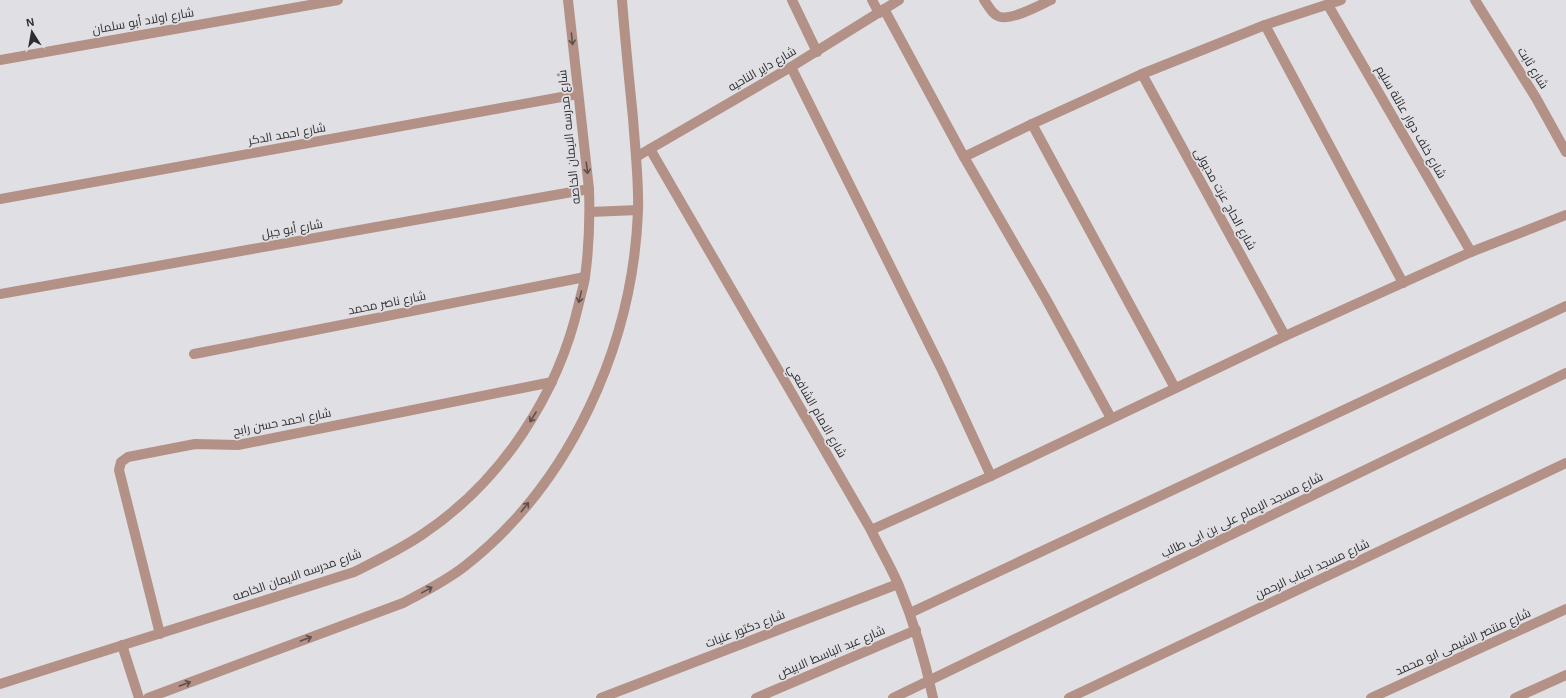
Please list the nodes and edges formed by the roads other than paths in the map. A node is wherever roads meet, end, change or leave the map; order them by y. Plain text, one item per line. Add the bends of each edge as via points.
1 (338, 0) edge
2 (568, 0) edge
3 (622, 0) edge
4 (792, 0) edge
5 (872, 0) edge
6 (899, 0) edge
7 (984, 0) edge
8 (1051, 0) edge
9 (1341, 0) edge
10 (1475, 0) edge
11 (1328, 5) junction
12 (882, 11) junction
13 (1265, 26) junction
14 (817, 52) junction
15 (0, 60) edge
16 (791, 67) junction
17 (1142, 74) junction
18 (578, 94) junction
19 (1032, 124) junction
20 (650, 149) junction
21 (1566, 152) edge
22 (636, 157) junction
23 (964, 157) junction
24 (589, 189) junction
25 (0, 199) edge
26 (638, 210) junction
27 (590, 212) junction
28 (1566, 216) edge
29 (1471, 252) junction
30 (585, 277) junction
31 (1403, 283) junction
32 (0, 294) edge
33 (1566, 306) edge
34 (1285, 336) junction
35 (194, 354) dead end
36 (1566, 373) edge
37 (552, 382) junction
38 (1175, 388) junction
39 (1111, 418) junction
40 (1566, 463) edge
41 (991, 476) junction
42 (871, 530) junction
43 (898, 584) junction
44 (1566, 609) edge
45 (910, 613) junction
46 (916, 630) junction
47 (160, 634) junction
48 (122, 645) junction
49 (1566, 675) edge
50 (929, 680) junction
51 (0, 684) edge
52 (139, 698) edge
53 (148, 698) edge
54 (602, 698) edge
55 (756, 698) edge
56 (893, 698) edge
57 (933, 698) edge
58 (1069, 698) edge
59 (1371, 698) edge
60 (1515, 698) edge

1 - 15 street, شارع اولاد أبو سلمان
2 -> 18 street, شارع مدرسه الايمان الخاصه
3 - 22 street
4 - 14 street
5 - 12 street
6 - 12 street, شارع داير الناحيه
7 - 8 street via 995,15 1004,18
9 - 11 street
10 - 21 street, شارع ثابت
11 - 13 street
11 - 29 street, شارع خلف دوار عائلة سليم
12 - 14 street, شارع داير الناحيه
12 - 23 street
13 - 17 street
13 - 31 street
14 - 16 street, شارع داير الناحيه
16 - 20 street, شارع داير الناحيه
16 - 41 street via 942,370
17 - 19 street
17 - 34 street, شارع الحاج عزت مدبولى
18 -> 24 street, شارع مدرسه الايمان الخاصه
18 - 25 street, شارع احمد الدكر
19 - 23 street
19 - 38 street
20 - 22 street, شارع داير الناحيه
20 - 42 street, شارع الامام الشافعي
22 - 26 street
23 - 39 street via 1046,298
24 - 27 street, شارع مدرسه الايمان الخاصه
24 - 32 street, شارع أبو جبل
26 - 27 street
53 -> 26 street via 403,603 465,566 498,536 523,509 555,467 593,399 610,359 624,311 635,248
27 - 30 street, شارع مدرسه الايمان الخاصه
28 - 29 street
29 - 31 street
30 - 35 street, شارع ناصر محمد
30 -> 37 street, شارع مدرسه الايمان الخاصه via 572,330
31 - 34 street
33 - 45 street
34 - 38 street
36 - 50 street, شارع مسجد الإمام على بن ابى طالب
37 -> 47 street, شارع مدرسه الايمان الخاصه via 533,417 485,481 456,508 413,540 354,572
37 - 47 street, شارع احمد حسن رابح via 238,445 195,444 128,457 121,462 119,470
38 - 39 street
39 - 41 street
40 - 58 street, شارع مسجد احباب الرحمن
41 - 42 street
42 - 43 street, شارع الامام الشافعي
43 - 45 street, شارع الامام الشافعي
43 - 54 street, شارع دكتور عنيات
44 - 59 street, شارع منتصر الشيمى ابو محمد
45 - 46 street, شارع الامام الشافعي
46 - 50 street, شارع الامام الشافعي
46 - 55 street, شارع عبد الباسط الابيض
47 - 48 street, شارع مدرسه الايمان الخاصه
48 - 51 street, شارع مدرسه الايمان الخاصه
48 - 52 street
49 - 60 street
50 - 56 street, شارع مسجد الإمام على بن ابى طالب
50 - 57 street, شارع الامام الشافعي

